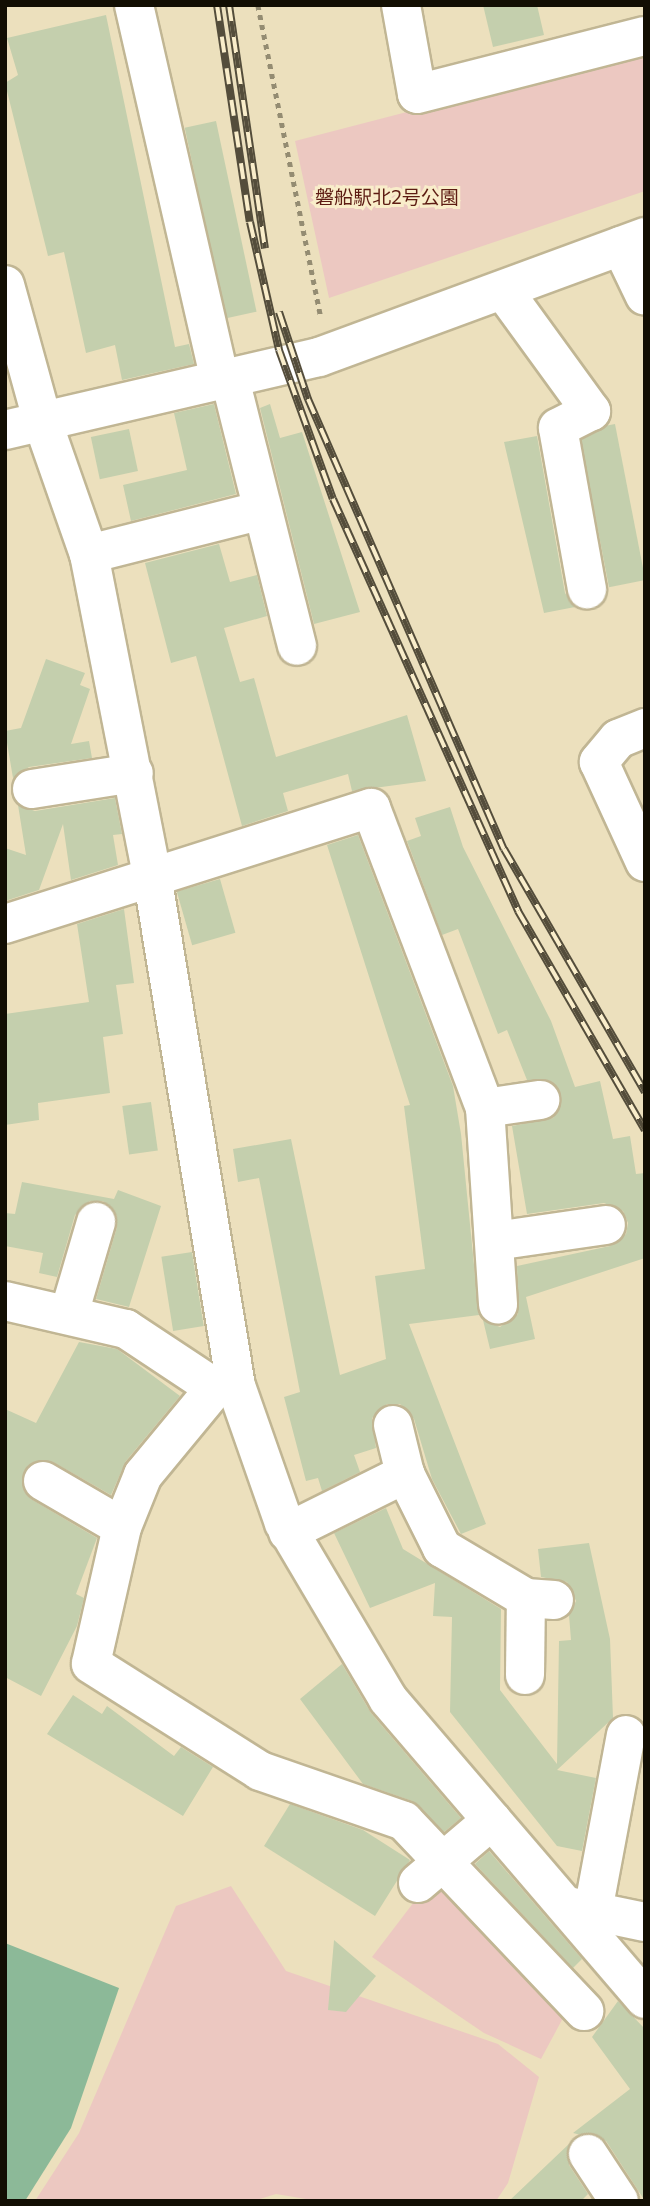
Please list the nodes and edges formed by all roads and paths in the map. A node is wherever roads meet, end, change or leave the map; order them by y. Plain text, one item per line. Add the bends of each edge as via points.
1 (134, 5) edge
2 (258, 5) edge
3 (401, 5) edge
4 (645, 36) edge
5 (633, 241) edge
6 (5, 285) edge
7 (503, 290) junction
8 (645, 296) edge
9 (332, 314) dead end
10 (225, 380) junction
11 (43, 423) junction
12 (5, 430) edge
13 (263, 510) junction
14 (89, 554) junction
15 (587, 589) dead end
16 (298, 646) dead end
17 (645, 728) edge
18 (134, 773) junction
19 (32, 789) dead end
20 (645, 862) edge
21 (152, 875) junction
22 (5, 925) edge
23 (540, 1100) dead end
24 (485, 1108) junction
25 (96, 1222) dead end
26 (606, 1225) dead end
27 (495, 1241) junction
28 (5, 1301) edge
29 (498, 1305) dead end
30 (69, 1314) junction
31 (225, 1387) junction
32 (393, 1425) dead end
33 (405, 1474) junction
34 (43, 1482) dead end
35 (121, 1527) junction
36 (288, 1532) junction
37 (525, 1675) dead end
38 (626, 1735) dead end
39 (492, 1820) junction
40 (431, 1873) junction
41 (580, 1908) junction
42 (645, 1922) edge
43 (645, 1999) edge
44 (584, 2011) dead end
45 (588, 2154) dead end
46 (619, 2201) edge

1 - 10 street
2 - 9 path via 319,318
3 - 4 street via 417,94
5 - 7 street
5 - 8 street
6 - 11 street
7 - 10 street via 319,357
7 - 15 street via 591,411 558,428
10 - 11 street
10 - 13 street
11 - 12 street
11 - 14 street
13 - 14 street
13 - 16 street
14 - 18 street
17 - 20 street via 618,739 599,762
18 - 19 street
18 - 21 street
21 - 22 street
21 - 24 street via 371,808
21 - 31 street
23 - 24 street
24 - 27 street
25 - 30 street
26 - 27 street
27 - 29 street
28 - 30 street
30 - 31 street via 126,1329
31 - 35 street via 144,1475
31 - 36 street
32 - 33 street
33 - 36 street
33 - 37 street via 442,1548 540,1599
34 - 35 street
35 - 40 street via 91,1664 260,1771 404,1821
36 - 39 street via 388,1699
38 - 41 street
39 - 40 street
39 - 41 street
40 - 44 street
41 - 42 street
41 - 43 street
45 - 46 street

